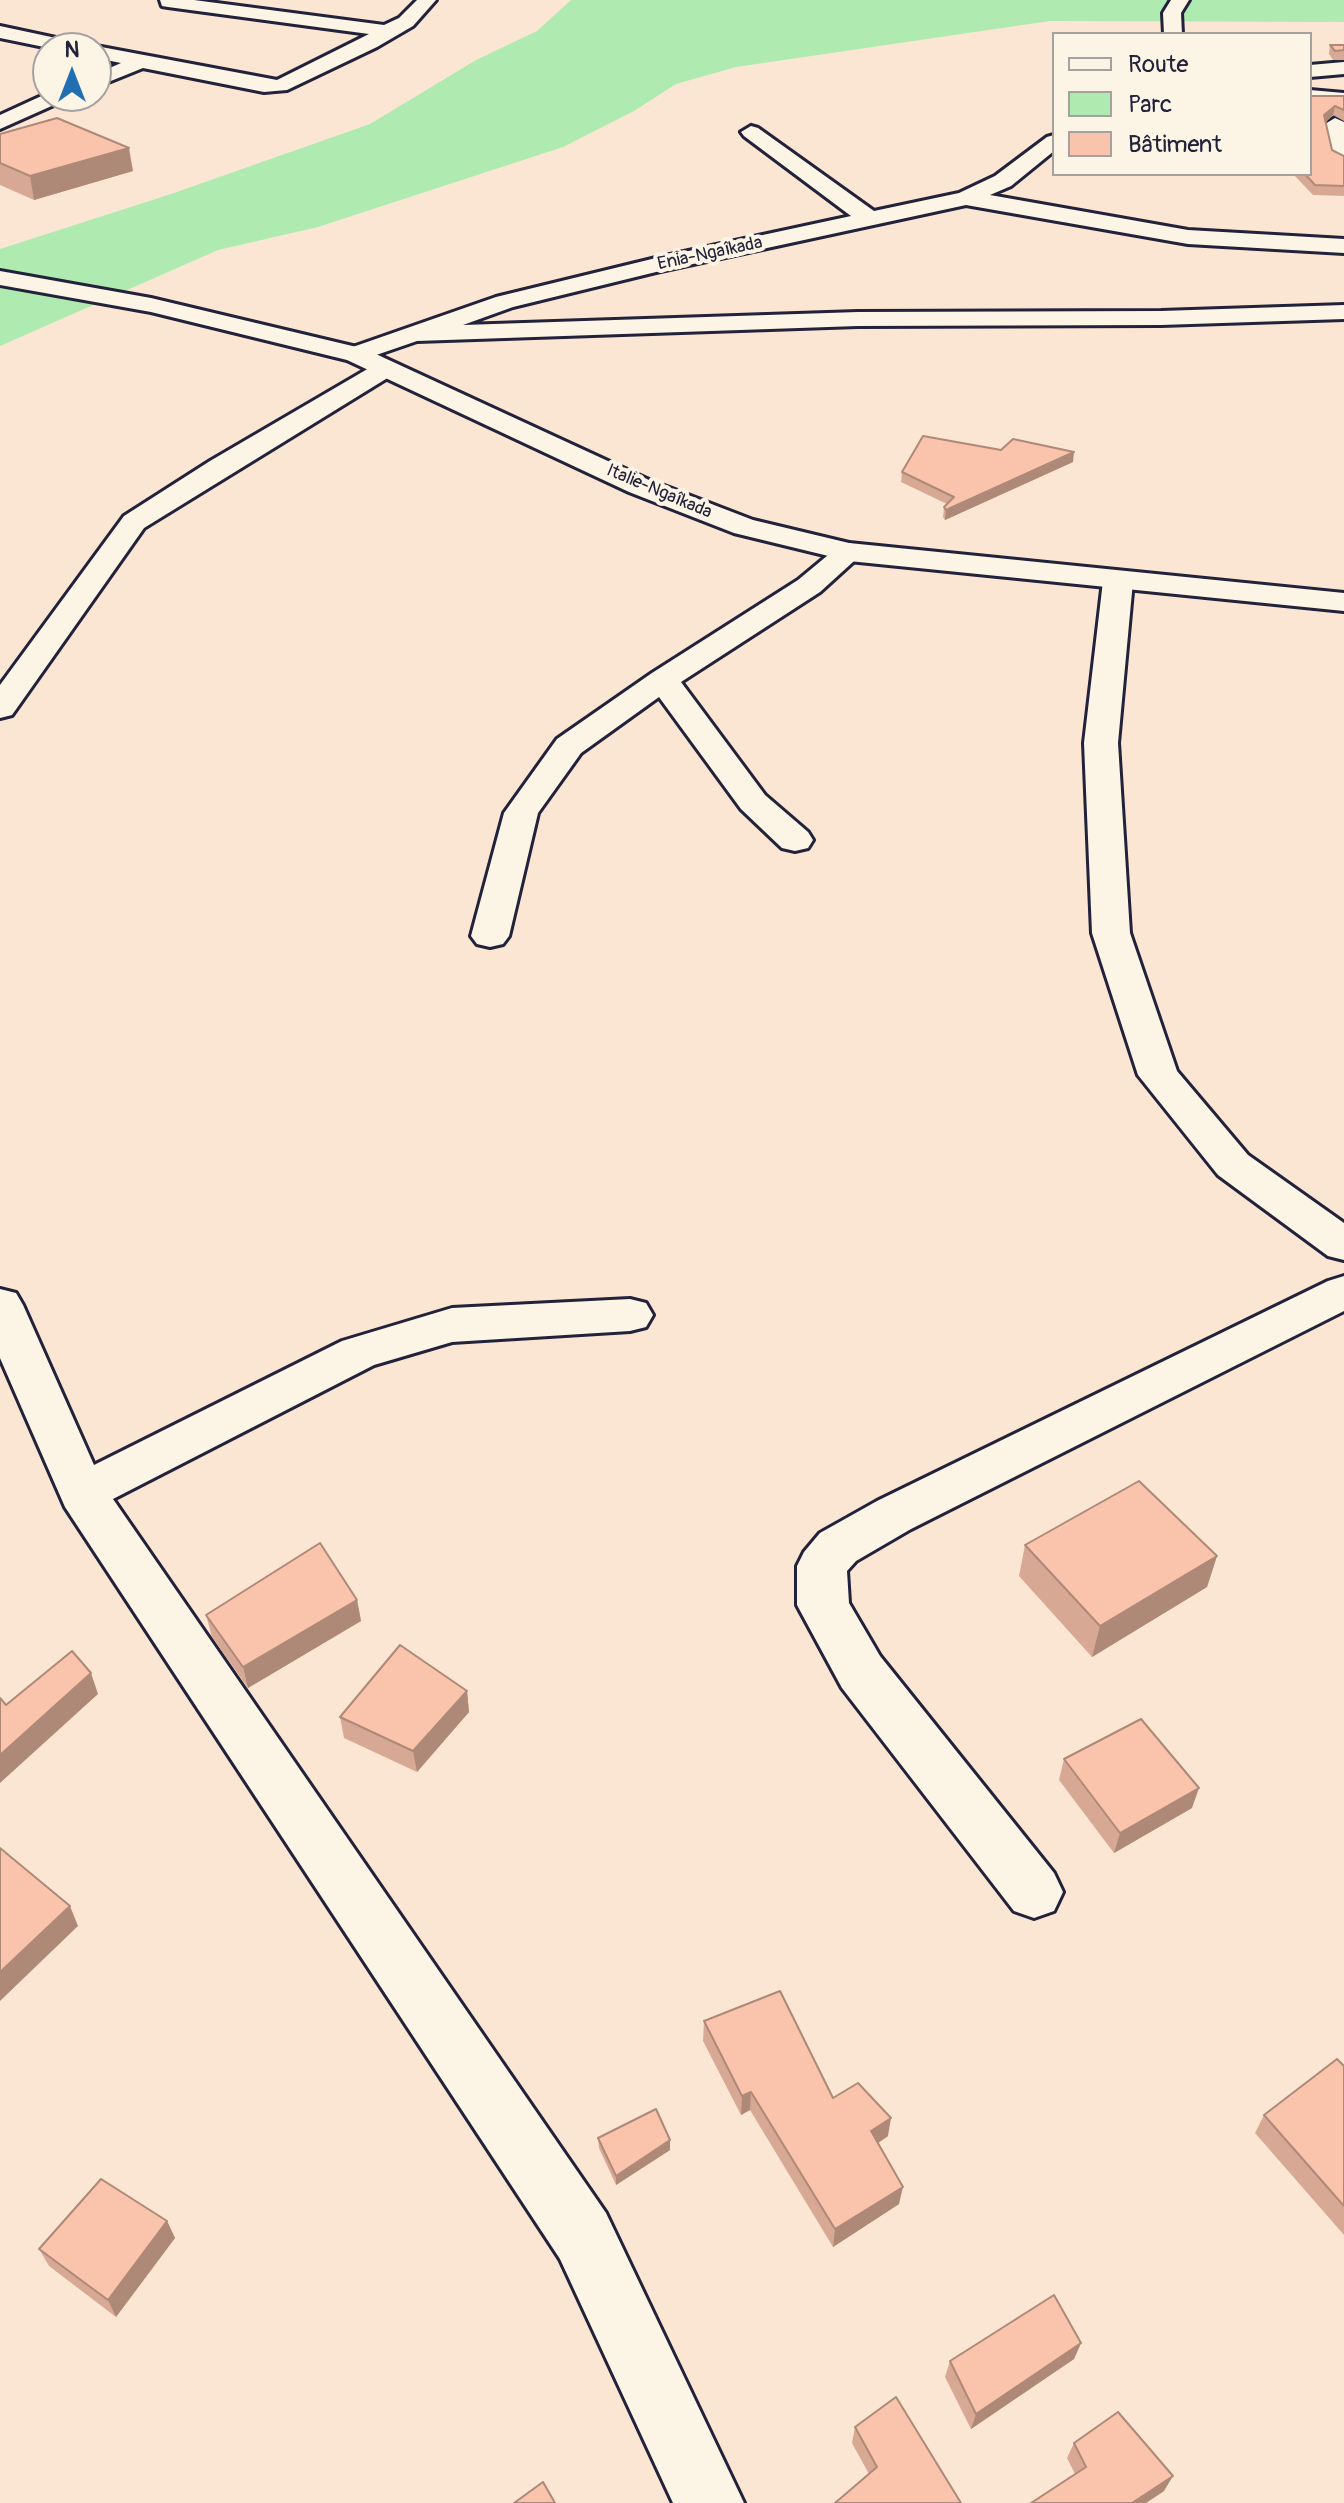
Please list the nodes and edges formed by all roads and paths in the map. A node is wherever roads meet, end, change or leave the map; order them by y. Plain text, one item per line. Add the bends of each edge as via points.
1 (252, 0) edge
2 (427, 0) edge
3 (1180, 0) edge
4 (162, 1) edge
5 (386, 31) junction
6 (0, 32) edge
7 (1173, 32) edge
8 (32, 39) edge
9 (112, 56) edge
10 (141, 62) junction
11 (1344, 68) edge
12 (1312, 71) edge
13 (112, 74) edge
14 (1312, 93) edge
15 (1344, 96) edge
16 (0, 97) edge
17 (32, 99) edge
18 (32, 108) edge
19 (1312, 122) edge
20 (0, 123) edge
21 (1340, 124) edge
22 (751, 132) dead end
23 (1052, 143) edge
24 (1344, 159) edge
25 (1052, 168) edge
26 (1003, 181) junction
27 (966, 198) junction
28 (871, 220) junction
29 (1344, 246) edge
30 (0, 278) edge
31 (1339, 324) edge
32 (418, 334) junction
33 (356, 354) junction
34 (385, 369) junction
35 (849, 552) junction
36 (1118, 581) junction
37 (1344, 602) edge
38 (663, 680) junction
39 (1, 706) edge
40 (795, 840) dead end
41 (490, 936) dead end
42 (1344, 1245) edge
43 (1344, 1292) edge
44 (0, 1305) edge
45 (630, 1315) dead end
46 (82, 1493) junction
47 (1034, 1892) dead end
48 (709, 2503) edge

1 - 4 street
2 - 5 street via 406,22
3 - 7 street via 1172,13
4 - 5 street
5 - 10 street via 280,86
6 - 8 street
9 - 10 street
10 - 13 street
11 - 12 street
14 - 15 lane
16 - 17 street
18 - 20 street
19 - 21 street
21 - 24 street
22 - 28 street
23 - 26 street, Enia-Ngaîkada
25 - 26 street
26 - 27 street, Enia-Ngaîkada
27 - 28 street, Enia-Ngaîkada
27 - 29 street via 1188,237
28 - 32 street, Enia-Ngaîkada via 505,302
30 - 33 street, Italie-Ngaîkada via 151,305
31 - 32 street via 1313,313 858,319
32 - 33 street, Enia-Ngaîkada
33 - 34 street, Italie-Ngaîkada
34 - 35 street, Italie-Ngaîkada via 639,486 744,527
34 - 39 street via 134,522
35 - 36 street, Italie-Ngaîkada
35 - 38 street via 809,586
36 - 37 street, Italie-Ngaîkada
36 - 42 street via 1101,743 1111,933 1158,1075 1233,1165
38 - 40 street via 753,802
38 - 41 street via 569,746 521,813
43 - 47 street via 894,1515 838,1547 822,1566 823,1605 861,1672
44 - 46 street
45 - 46 street via 452,1325 358,1353
46 - 48 street via 583,2236

